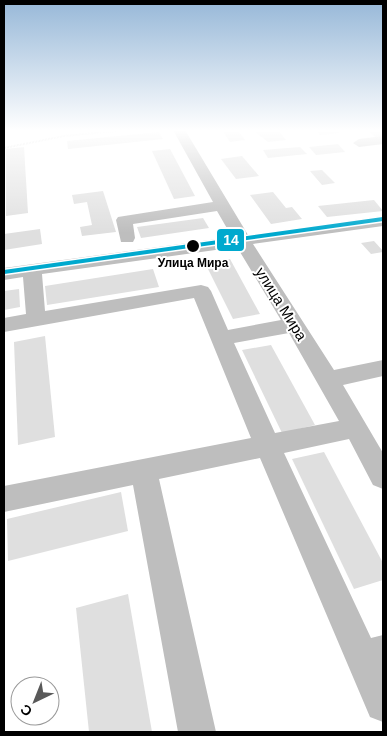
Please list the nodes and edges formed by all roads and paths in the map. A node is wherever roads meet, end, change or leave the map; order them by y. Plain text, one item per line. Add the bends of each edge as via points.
1 (199, 164) edge
2 (223, 205) junction
3 (383, 221) edge
4 (127, 238) dead end
5 (243, 241) junction
6 (32, 270) junction
7 (4, 274) edge
8 (36, 319) junction
9 (4, 325) edge
10 (295, 325) junction
11 (222, 338) junction
12 (383, 368) edge
13 (328, 380) junction
14 (354, 428) junction
15 (268, 447) junction
16 (144, 471) junction
17 (383, 477) edge
18 (4, 499) edge
19 (374, 655) edge
20 (383, 704) edge
21 (197, 732) edge

1 - 2 street, улица Мира
2 - 4 street via 124,220
2 - 5 street, улица Мира
3 - 5 street
5 - 6 street
5 - 10 street, улица Мира
6 - 7 street
6 - 8 street
8 - 9 street
8 - 11 street via 202,291
10 - 11 street
10 - 13 street, улица Мира
11 - 15 street
12 - 13 street
13 - 14 street, улица Мира
14 - 15 street
14 - 17 street, улица Мира
15 - 16 street
15 - 19 street
16 - 18 street
16 - 21 street
19 - 20 street

